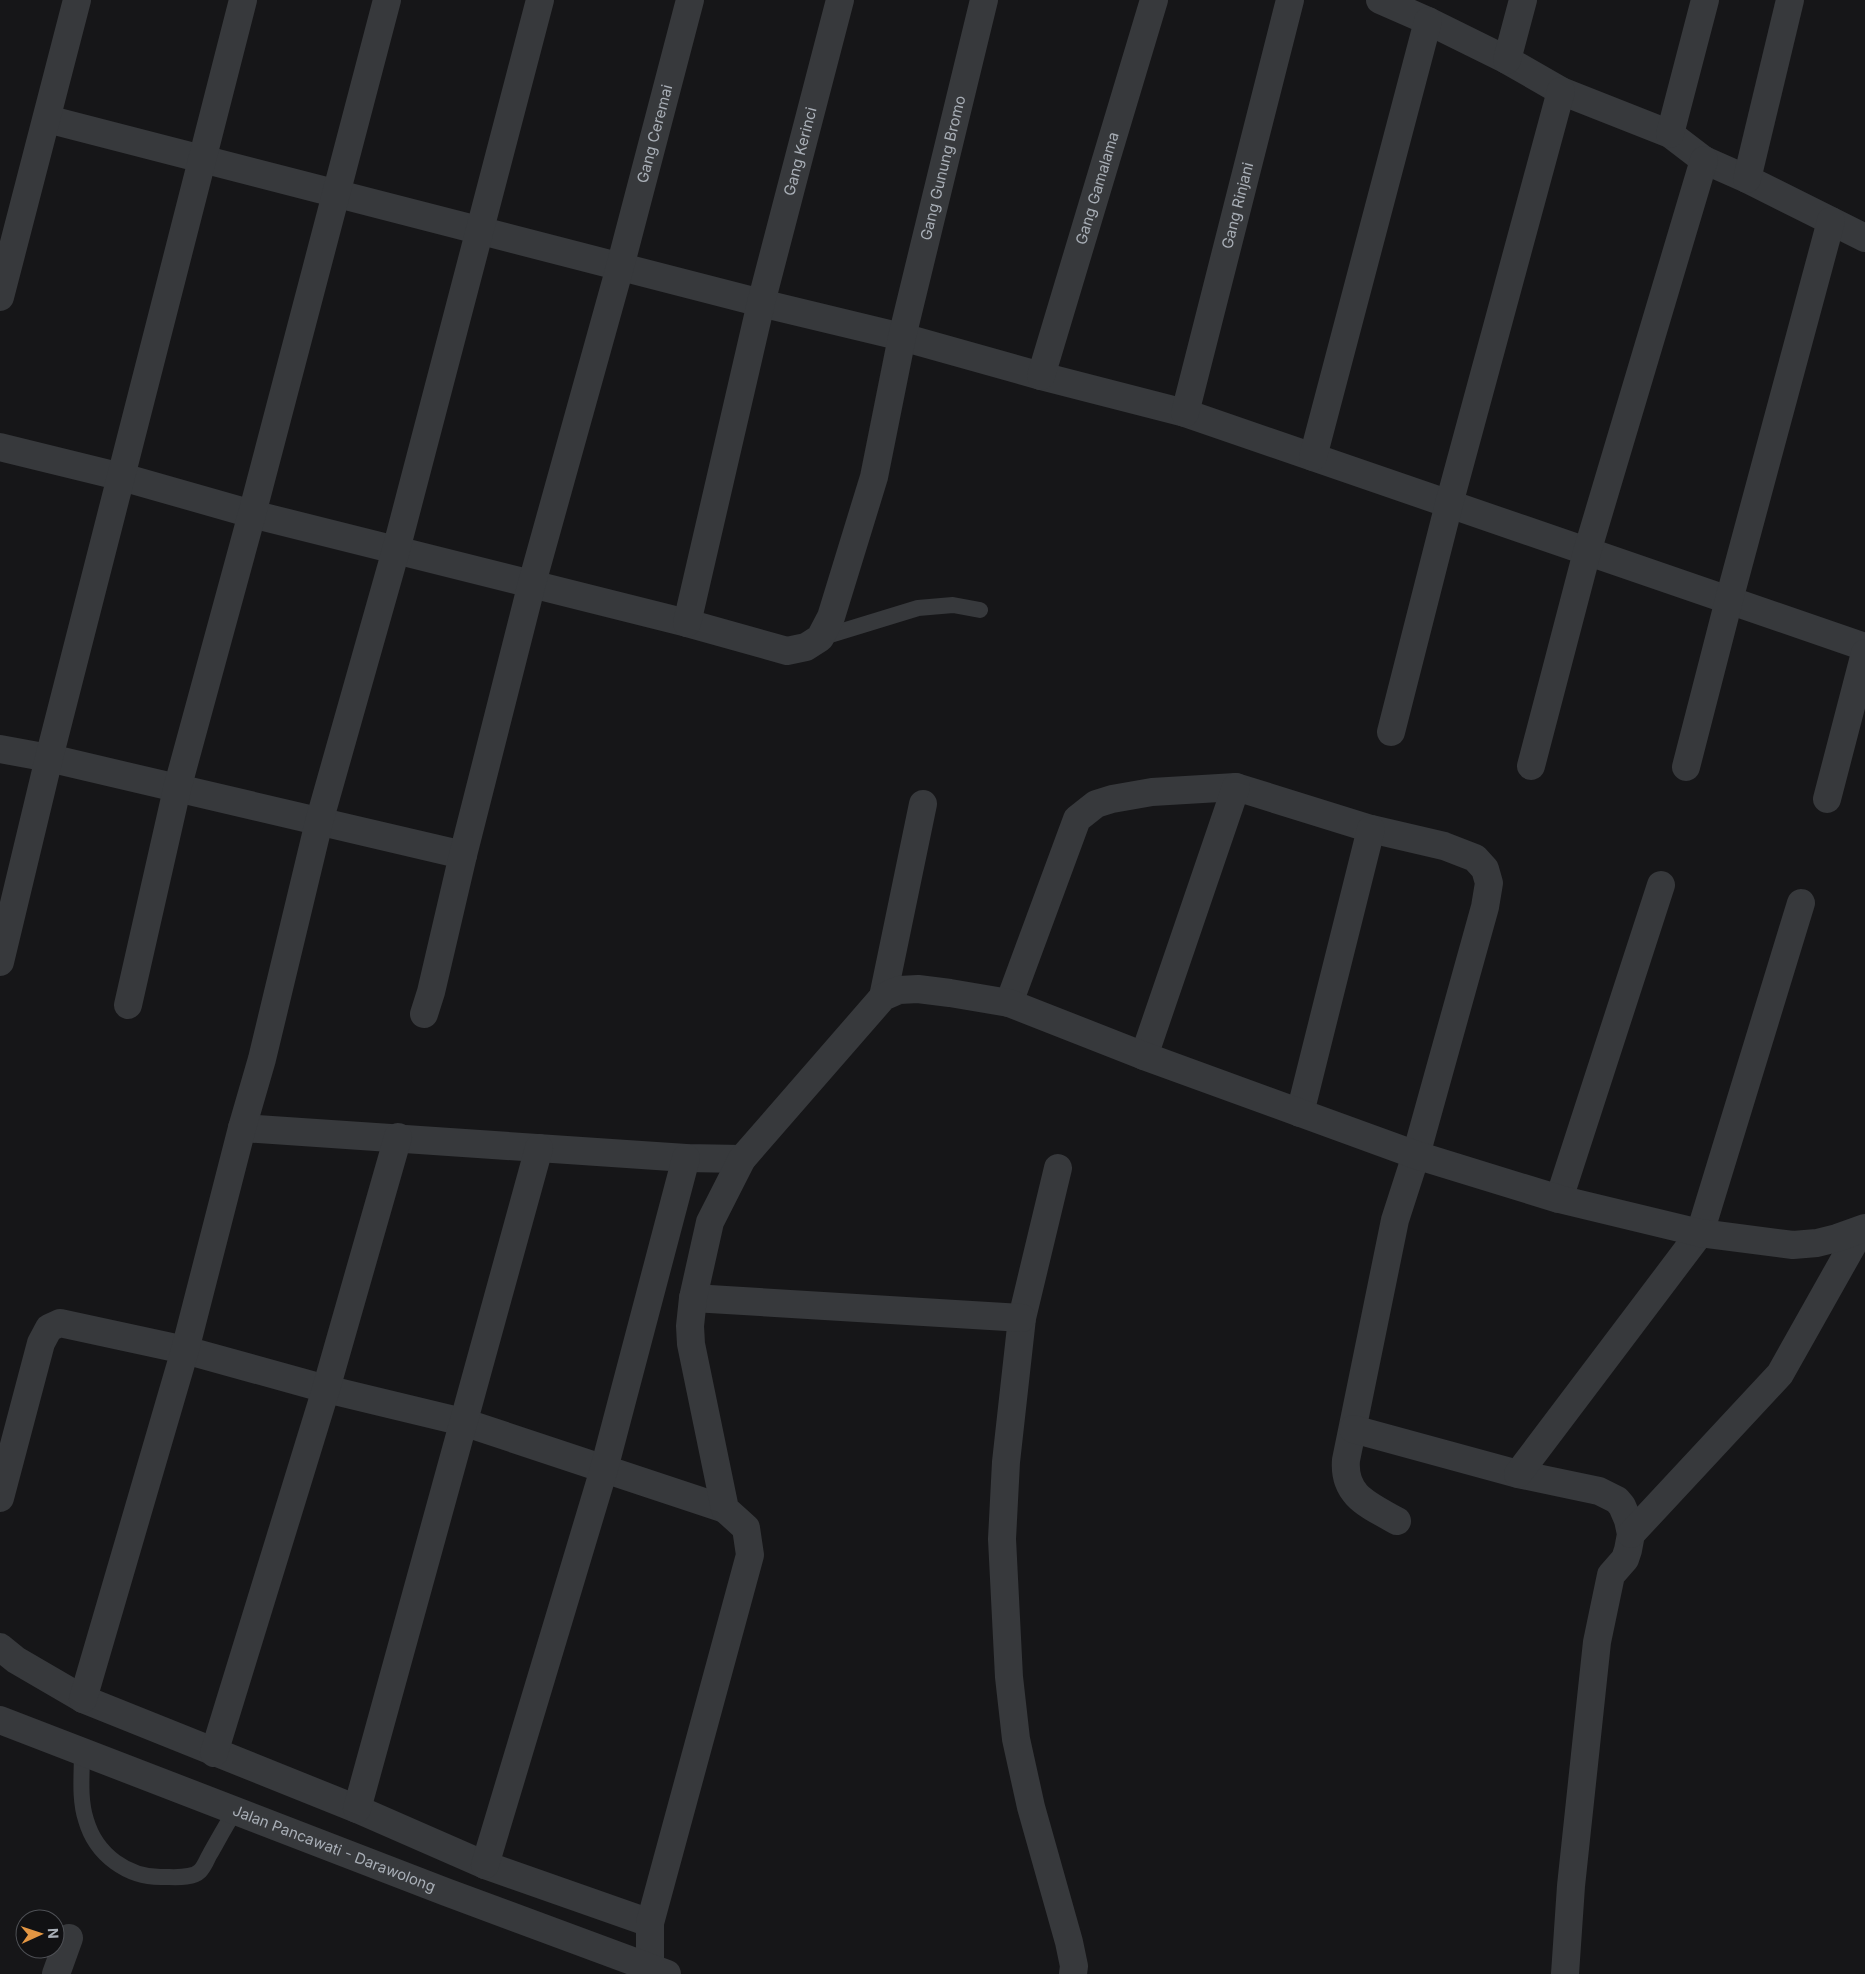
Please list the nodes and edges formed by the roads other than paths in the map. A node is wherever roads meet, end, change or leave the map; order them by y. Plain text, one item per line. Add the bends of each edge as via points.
1 (77, 0) edge
2 (243, 0) edge
3 (387, 0) edge
4 (540, 0) edge
5 (690, 0) edge
6 (840, 0) edge
7 (984, 0) edge
8 (1154, 0) edge
9 (1290, 0) edge
10 (1380, 0) edge
11 (1523, 0) edge
12 (1705, 0) edge
13 (1790, 0) edge
14 (1428, 21) junction
15 (1507, 60) junction
16 (1562, 91) junction
17 (47, 119) junction
18 (1670, 134) junction
19 (203, 159) junction
20 (1704, 160) junction
21 (1747, 179) junction
22 (336, 194) junction
23 (1831, 222) junction
24 (479, 230) junction
25 (1865, 238) edge
26 (620, 267) junction
27 (0, 297) edge
28 (761, 304) junction
29 (902, 336) junction
30 (1042, 376) junction
31 (1185, 413) junction
32 (0, 447) edge
33 (1312, 457) junction
34 (122, 477) junction
35 (1449, 504) junction
36 (252, 514) junction
37 (396, 550) junction
38 (1587, 552) junction
39 (532, 583) junction
40 (1728, 600) junction
41 (980, 610) dead end
42 (687, 623) junction
43 (820, 638) junction
44 (1865, 647) edge
45 (1865, 653) edge
46 (1391, 732) dead end
47 (0, 749) edge
48 (48, 758) junction
49 (1531, 766) dead end
50 (1686, 767) dead end
51 (1236, 787) junction
52 (177, 789) junction
53 (1828, 798) dead end
54 (923, 804) dead end
55 (319, 822) junction
56 (1371, 829) junction
57 (463, 856) junction
58 (1661, 885) dead end
59 (1801, 903) dead end
60 (0, 962) edge
61 (883, 997) junction
62 (1009, 1003) junction
63 (128, 1005) dead end
64 (424, 1014) dead end
65 (1144, 1056) junction
66 (1300, 1113) junction
67 (242, 1128) junction
68 (398, 1137) junction
69 (539, 1148) junction
70 (1416, 1155) junction
71 (686, 1158) junction
72 (742, 1159) junction
73 (1058, 1168) dead end
74 (1559, 1199) junction
75 (1863, 1229) edge
76 (1700, 1233) junction
77 (693, 1298) junction
78 (1022, 1318) junction
79 (185, 1350) junction
80 (326, 1389) junction
81 (463, 1422) junction
82 (1353, 1429) junction
83 (604, 1469) junction
84 (1518, 1474) junction
85 (0, 1498) edge
86 (725, 1509) junction
87 (1397, 1521) dead end
88 (1631, 1534) junction
89 (0, 1647) edge
90 (83, 1699) junction
91 (0, 1720) edge
92 (82, 1752) junction
93 (214, 1753) junction
94 (357, 1809) junction
95 (235, 1811) junction
96 (485, 1865) junction
97 (650, 1923) junction
98 (69, 1938) dead end
99 (642, 1968) edge
100 (56, 1974) edge
101 (1073, 1974) edge
102 (1565, 1974) edge

1 - 17 street
2 - 19 street
3 - 22 street
4 - 24 street
5 - 26 street, Gang Ceremai
6 - 28 street, Gang Kerinci
7 - 29 street, Gang Gunung Bromo
8 - 30 street, Gang Gamalama
9 - 31 street, Gang Rinjani
10 - 14 street
11 - 15 street
12 - 18 street
13 - 21 street
14 - 15 street
14 - 33 street
15 - 16 street
16 - 18 street
16 - 35 street
17 - 19 street
17 - 27 street
18 - 20 street
19 - 22 street
19 - 34 street
20 - 21 street
20 - 38 street
21 - 23 street
22 - 24 street
22 - 36 street
23 - 25 street
23 - 40 street
24 - 26 street
24 - 37 street
26 - 28 street
26 - 39 street, Gang Ceremai
28 - 29 street
28 - 42 street, Gang Kerinci
29 - 30 street
29 - 43 street, Gang Gunung Bromo via 874,477 831,617
30 - 31 street
31 - 33 street
32 - 34 street
33 - 35 street
34 - 36 street
34 - 48 street
35 - 38 street
35 - 46 street
36 - 37 street
36 - 52 street
37 - 39 street
37 - 55 street
38 - 40 street
38 - 49 street
39 - 42 street
39 - 57 street, Gang Ceremai
40 - 44 street
40 - 50 street
41 - 43 lane via 953,605 918,608
42 - 43 street via 787,651 806,647
45 - 53 street
47 - 48 street
48 - 52 street
48 - 60 street
51 - 56 street
51 - 62 street via 1152,792 1112,799 1084,812 1077,819
51 - 65 street
52 - 55 street
52 - 63 street
54 - 61 street
55 - 57 street
55 - 67 street
56 - 66 street
56 - 70 street via 1444,846 1475,858 1485,869 1488,883 1485,907
57 - 64 street, Gang Ceremai
58 - 74 street
59 - 76 street
61 - 62 street via 898,990 918,989
61 - 72 street
62 - 65 street
65 - 66 street
66 - 70 street
67 - 68 street
67 - 79 street
68 - 69 street
68 - 80 street
69 - 71 street
69 - 81 street
70 - 74 street
70 - 82 street via 1395,1220
71 - 72 street
71 - 83 street
72 - 77 street via 710,1222
73 - 78 street
74 - 76 street
75 - 76 street via 1817,1243 1793,1245
75 - 88 street via 1780,1374
76 - 84 street
77 - 78 street
77 - 86 street via 691,1344
78 - 101 street via 1006,1462 1002,1539 1009,1677 1016,1739 1031,1807 1069,1942
79 - 80 street
79 - 85 street via 60,1323 49,1328 41,1343
79 - 90 street
80 - 81 street
80 - 93 street
81 - 83 street
81 - 94 street
82 - 84 street
82 - 87 street via 1345,1472 1352,1492
83 - 86 street
83 - 96 street
84 - 88 street via 1599,1490 1612,1496 1622,1506
86 - 97 street via 746,1528 750,1555
88 - 102 street via 1625,1559 1611,1575 1597,1642
89 - 90 street via 16,1660
90 - 93 street
91 - 92 street, Jalan Pancawati - Darawolong
92 - 95 street, Jalan Pancawati - Darawolong
92 - 95 lane via 86,1820 99,1847 111,1860 134,1874 155,1878 194,1875 204,1865
93 - 94 street
94 - 96 street
95 - 99 street, Jalan Pancawati - Darawolong
96 - 97 street
97 - 99 street
98 - 100 street

